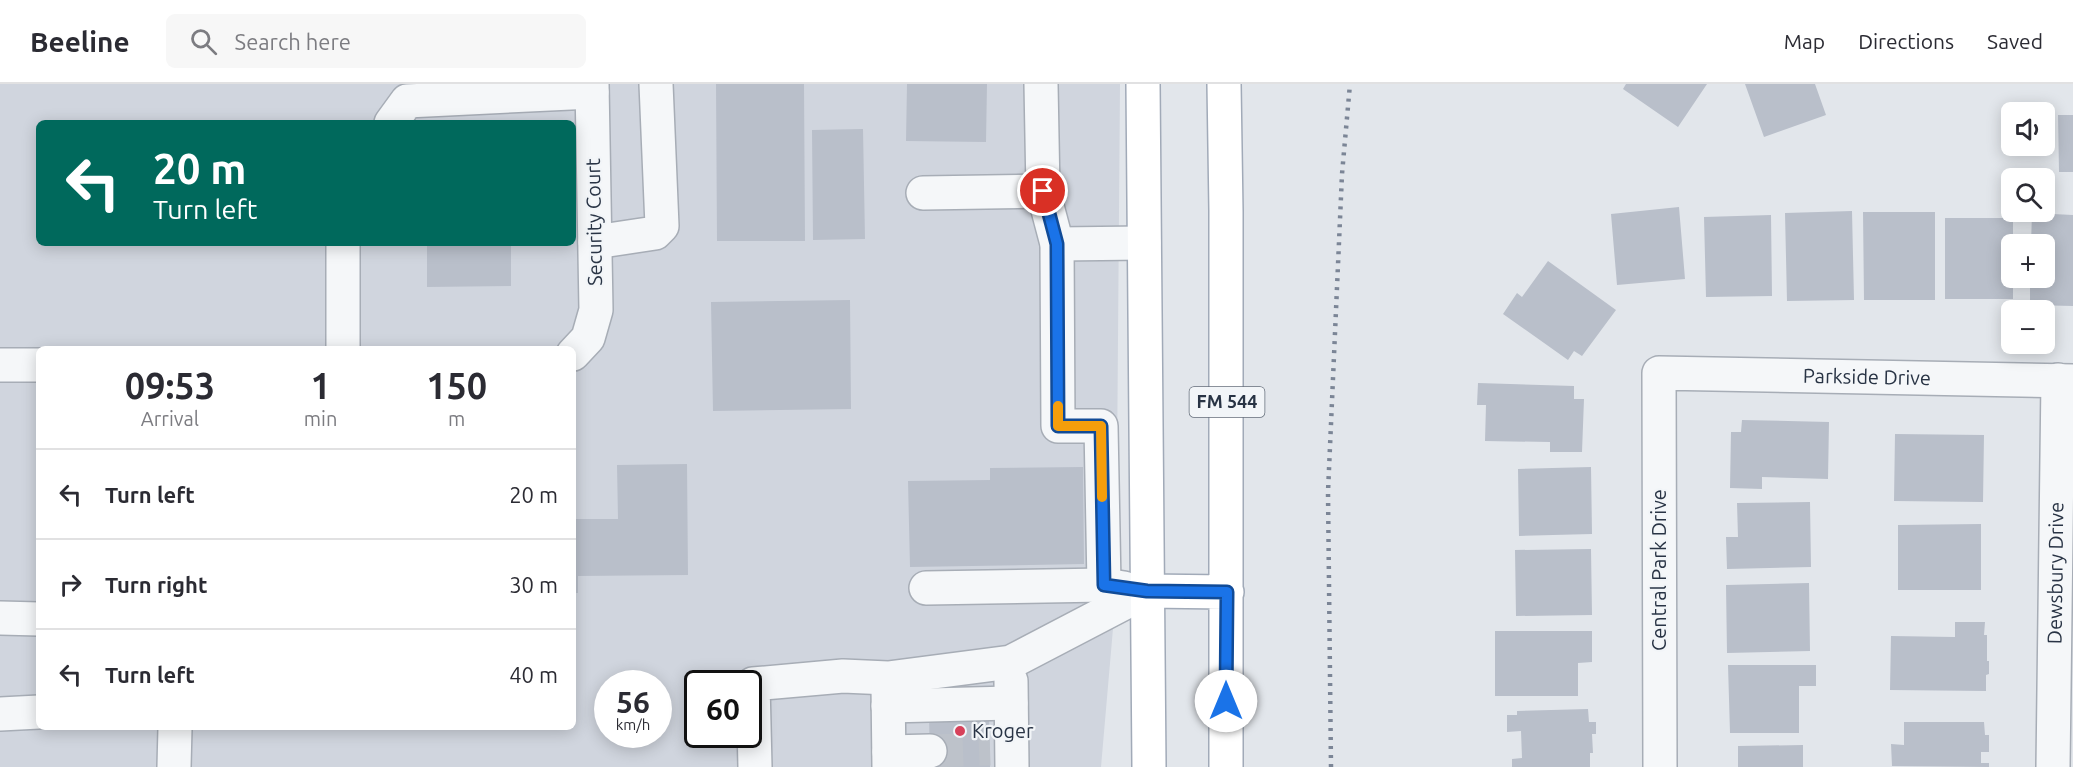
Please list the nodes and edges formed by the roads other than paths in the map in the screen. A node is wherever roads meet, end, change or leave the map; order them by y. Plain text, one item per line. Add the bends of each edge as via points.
1 (656, 84) edge
2 (1041, 84) edge
3 (1143, 84) edge
4 (1224, 84) edge
5 (592, 88) edge
6 (402, 103) edge
7 (1043, 191) junction
8 (923, 193) dead end
9 (595, 242) junction
10 (1144, 243) junction
11 (1057, 244) junction
12 (343, 246) edge
13 (343, 346) edge
14 (576, 351) edge
15 (0, 365) edge
16 (36, 365) edge
17 (1659, 374) joint
18 (2065, 380) edge
19 (1102, 474) junction
20 (1146, 474) junction
21 (1104, 585) junction
22 (926, 588) dead end
23 (1147, 591) junction
24 (1227, 592) junction
25 (0, 618) edge
26 (36, 619) edge
27 (1011, 662) junction
28 (888, 692) junction
29 (1011, 703) junction
30 (36, 712) edge
31 (0, 714) edge
32 (175, 730) edge
33 (930, 751) tunnel mouth
34 (1005, 755) edge
35 (889, 759) edge
36 (174, 767) edge
37 (755, 767) edge
38 (1149, 767) edge
39 (1226, 767) edge
40 (1660, 767) edge
41 (2053, 767) edge

1 - 9 street via 662,226 655,233
2 - 7 street
3 - 10 main road
4 - 24 main road, FM 544 / FM 544
5 - 6 street
5 - 9 street, Security Court
7 - 8 street
7 - 11 street
9 - 14 street, Security Court via 596,310 588,338
10 - 11 street
10 - 20 main road
11 - 19 street via 1058,426 1101,426
12 - 13 street
15 - 16 street
17 - 18 street, Parkside Drive
17 - 40 street, Central Park Drive
18 - 41 street, Dewsbury Drive
19 - 20 street
19 - 21 street
20 - 23 main road
21 - 22 street
21 - 23 street
23 - 24 main road
23 - 27 street
23 - 38 main road
24 - 39 main road, FM 544 / FM 544
25 - 26 street
27 - 28 street
27 - 29 street
28 - 29 street
28 - 35 street
28 - 37 street via 843,676 753,684
29 - 34 street
30 - 31 street
32 - 36 street
33 - 35 street

